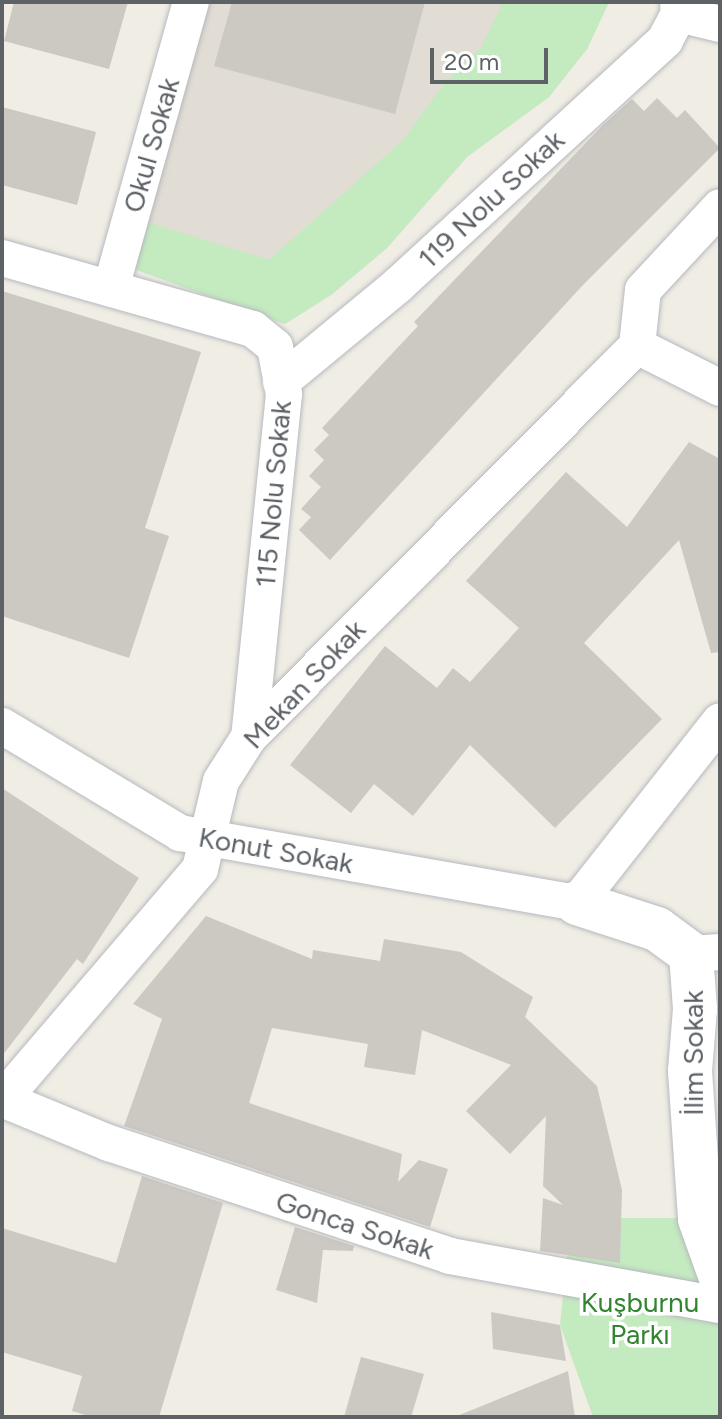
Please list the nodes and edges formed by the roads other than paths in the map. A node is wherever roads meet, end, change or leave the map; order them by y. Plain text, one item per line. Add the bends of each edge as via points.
1 (191, 2) edge
2 (679, 8) edge
3 (720, 24) edge
4 (720, 207) edge
5 (2, 258) edge
6 (111, 288) junction
7 (637, 346) junction
8 (281, 382) junction
9 (720, 388) edge
10 (720, 721) edge
11 (2, 726) edge
12 (249, 737) junction
13 (207, 838) junction
14 (577, 903) junction
15 (706, 953) edge
16 (705, 1070) edge
17 (2, 1099) edge
18 (720, 1275) edge
19 (720, 1305) edge

1 - 6 street, Okul Sokak
2 - 3 street
2 - 8 street, 119 Nolu Sokak via 665,40 397,286
4 - 7 street via 643,290
5 - 6 street, 115 Nolu Sokak
6 - 8 street, 115 Nolu Sokak via 253,329 275,347
7 - 9 street
7 - 12 street, Mekan Sokak
8 - 12 street, 115 Nolu Sokak
10 - 14 street
11 - 13 street, Konut Sokak via 180,833
12 - 13 street, Mekan Sokak via 221,781
13 - 14 street, Konut Sokak
13 - 17 street, Mekan Sokak via 200,869
14 - 15 street, İlim Sokak via 657,929
15 - 16 street, İlim Sokak via 695,1009
16 - 18 street, İlim Sokak via 700,1219
17 - 19 street, Gonca Sokak via 109,1143 450,1256

